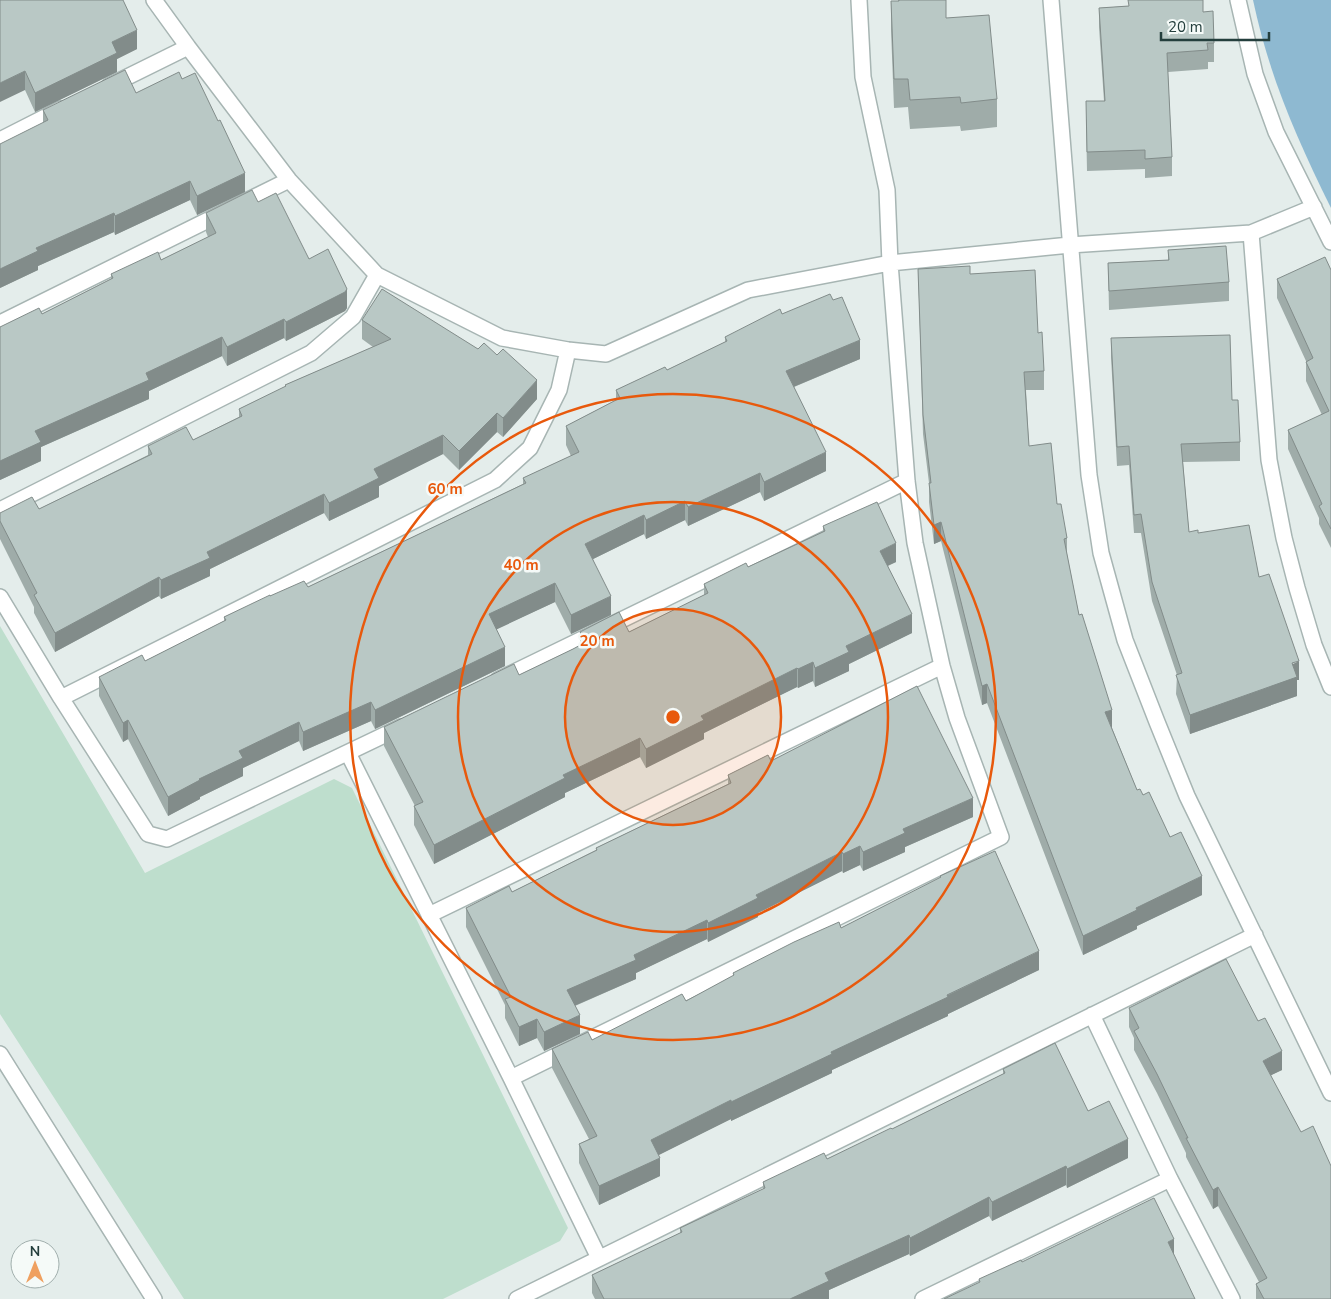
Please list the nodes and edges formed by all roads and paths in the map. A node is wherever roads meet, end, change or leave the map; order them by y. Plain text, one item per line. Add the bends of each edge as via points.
1 (154, 0) edge
2 (859, 0) edge
3 (1051, 0) edge
4 (1238, 0) edge
5 (188, 48) junction
6 (98, 91) edge
7 (72, 104) edge
8 (0, 140) edge
9 (289, 180) junction
10 (1314, 207) junction
11 (1251, 233) junction
12 (1331, 242) edge
13 (1070, 245) junction
14 (890, 263) junction
15 (377, 275) junction
16 (0, 323) edge
17 (568, 350) junction
18 (907, 482) junction
19 (0, 510) edge
20 (0, 597) edge
21 (942, 666) junction
22 (1331, 687) edge
23 (481, 688) edge
24 (61, 698) junction
25 (410, 722) edge
26 (348, 752) junction
27 (430, 915) junction
28 (1255, 935) junction
29 (1092, 1015) junction
30 (0, 1054) edge
31 (511, 1078) junction
32 (1331, 1093) edge
33 (1170, 1179) junction
34 (599, 1258) junction
35 (154, 1299) edge
36 (517, 1299) edge
37 (923, 1299) edge
38 (1232, 1299) edge

1 - 5 street
2 - 14 street via 864,77 887,190
3 - 13 street
4 - 10 street via 1255,74 1276,132
5 - 6 street
5 - 9 street
7 - 8 street
9 - 15 street
9 - 16 street
10 - 11 street
10 - 12 street
11 - 13 street
11 - 22 street via 1269,460 1297,588
13 - 14 street
13 - 28 street via 1089,475 1106,572 1125,640 1187,796
14 - 17 street via 748,290 606,354
14 - 18 street
15 - 17 street via 502,338
15 - 19 street via 353,317 310,353
17 - 24 street via 559,390 530,448 494,480
18 - 21 street via 915,543
18 - 23 street
20 - 24 street
21 - 27 street
21 - 31 street via 957,718 1001,837
24 - 26 street via 148,834 167,838
25 - 26 street
26 - 27 street
27 - 31 street
28 - 29 street
28 - 32 street
29 - 33 street
29 - 34 street
30 - 35 street
31 - 34 street
33 - 37 street
33 - 38 street
34 - 36 street

